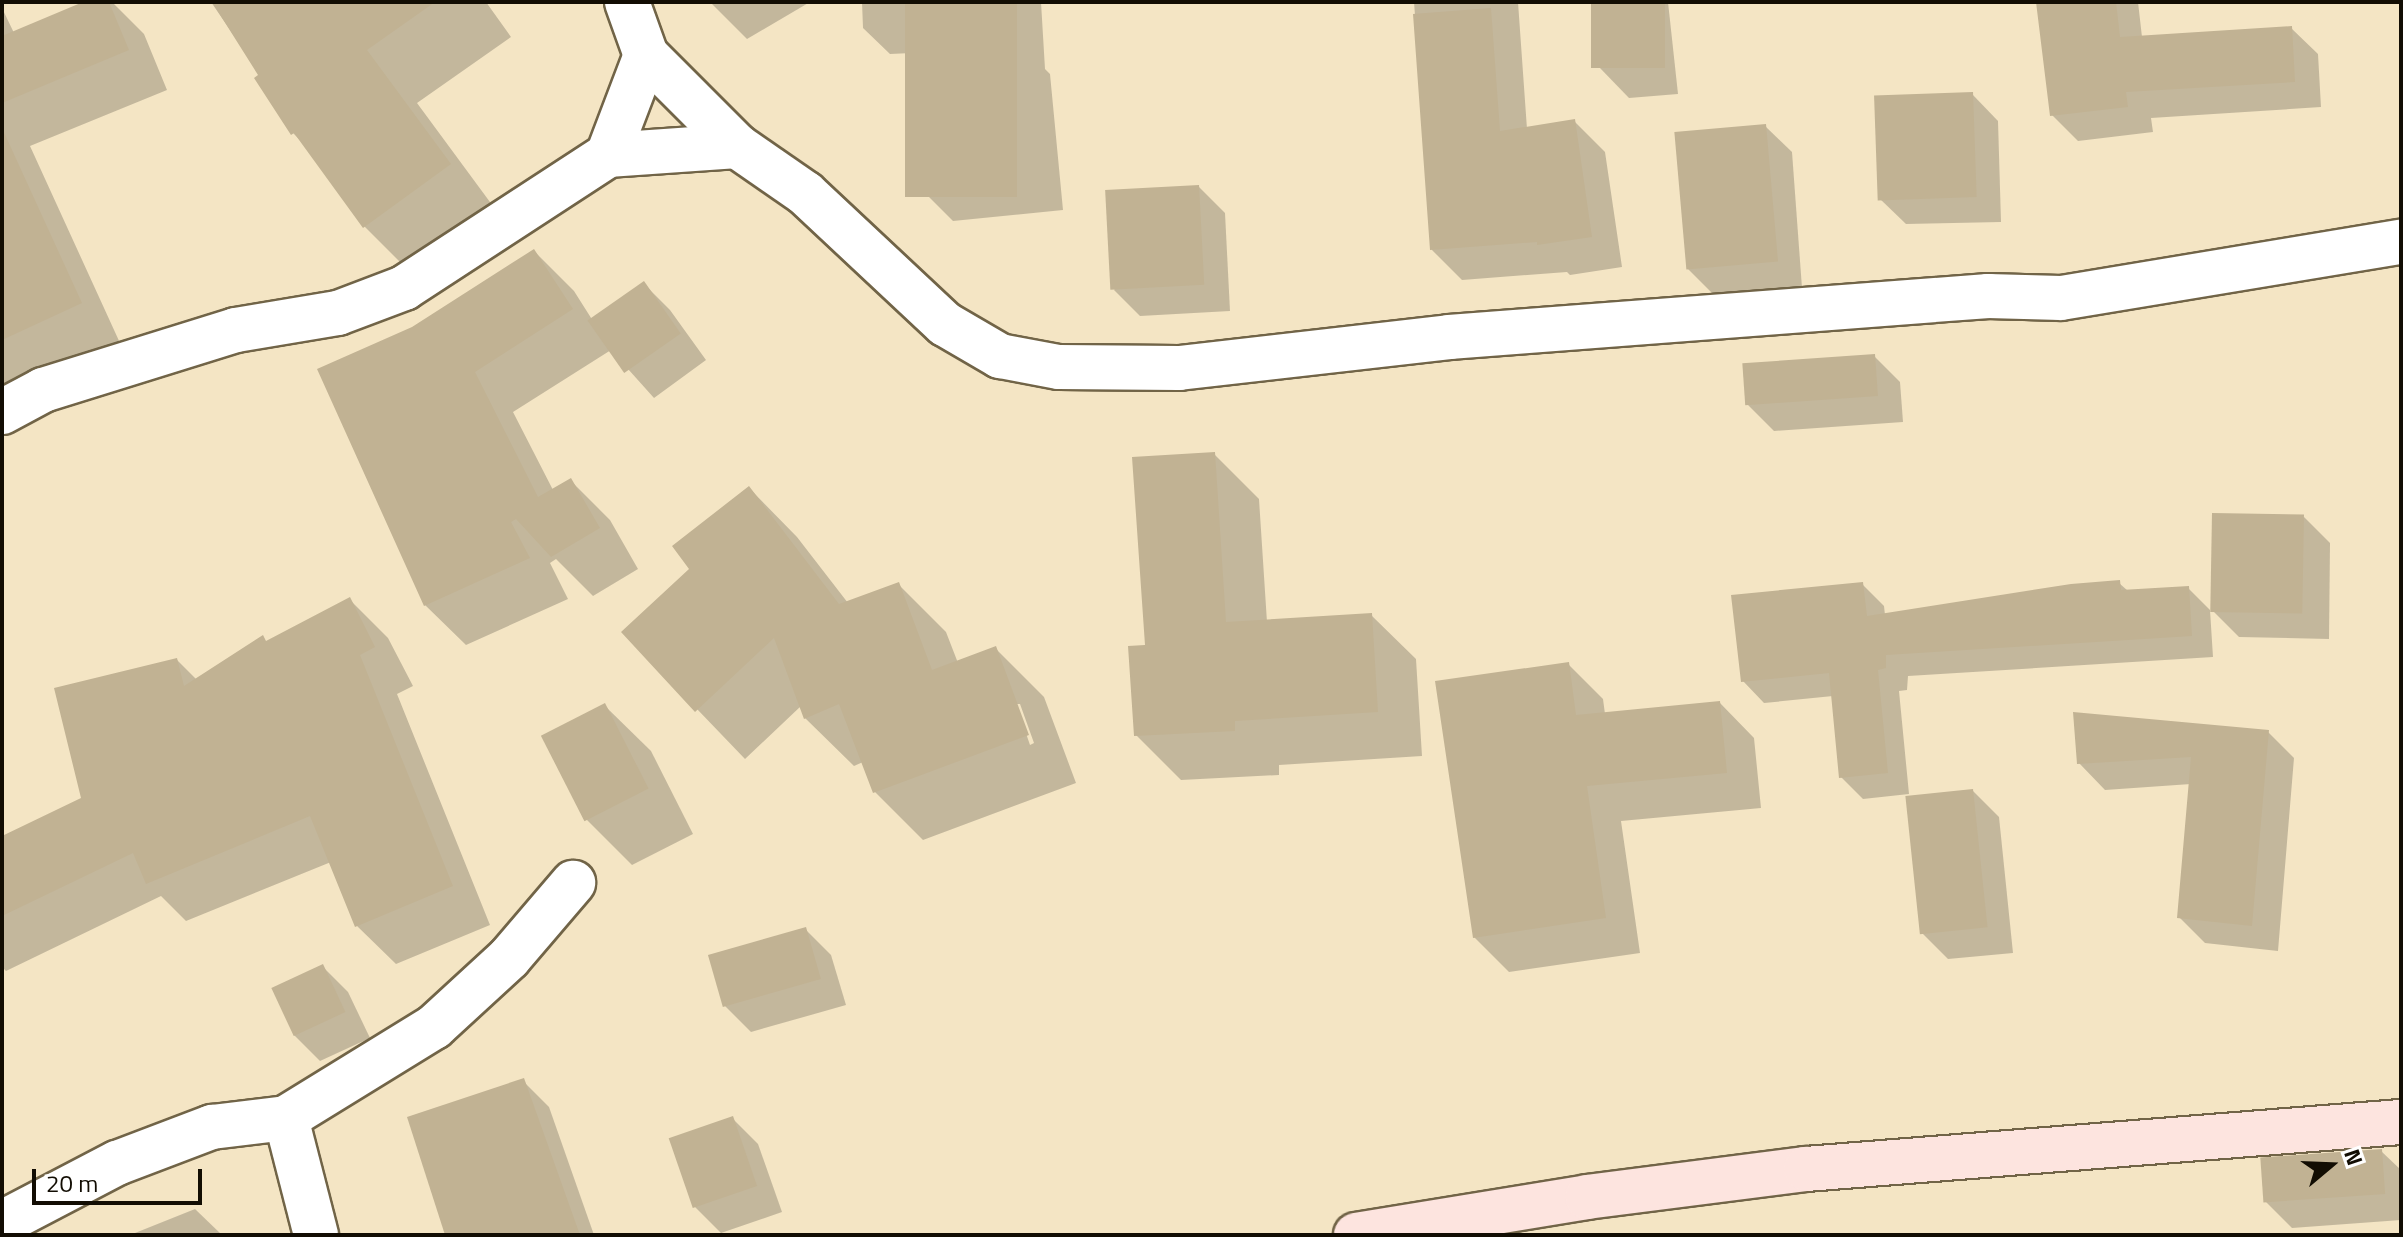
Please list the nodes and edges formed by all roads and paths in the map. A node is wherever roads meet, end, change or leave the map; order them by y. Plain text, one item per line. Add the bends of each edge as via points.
1 (627, 2) edge
2 (646, 55) junction
3 (737, 146) junction
4 (608, 155) junction
5 (2401, 242) edge
6 (2, 412) edge
7 (573, 883) dead end
8 (286, 1118) junction
9 (2401, 1122) edge
10 (2, 1223) edge
11 (316, 1235) edge
12 (1356, 1235) edge

1 - 2 street
2 - 3 street
2 - 4 street
3 - 4 street
3 - 5 street via 805,193 945,324 1000,356 1059,367 1179,368 1449,337 1988,296 2061,298
4 - 6 street via 404,288 338,313 221,334 43,390
7 - 8 street via 509,958 434,1027
8 - 10 street via 198,1132 117,1163
8 - 11 street
9 - 12 street via 1806,1169 1587,1197

